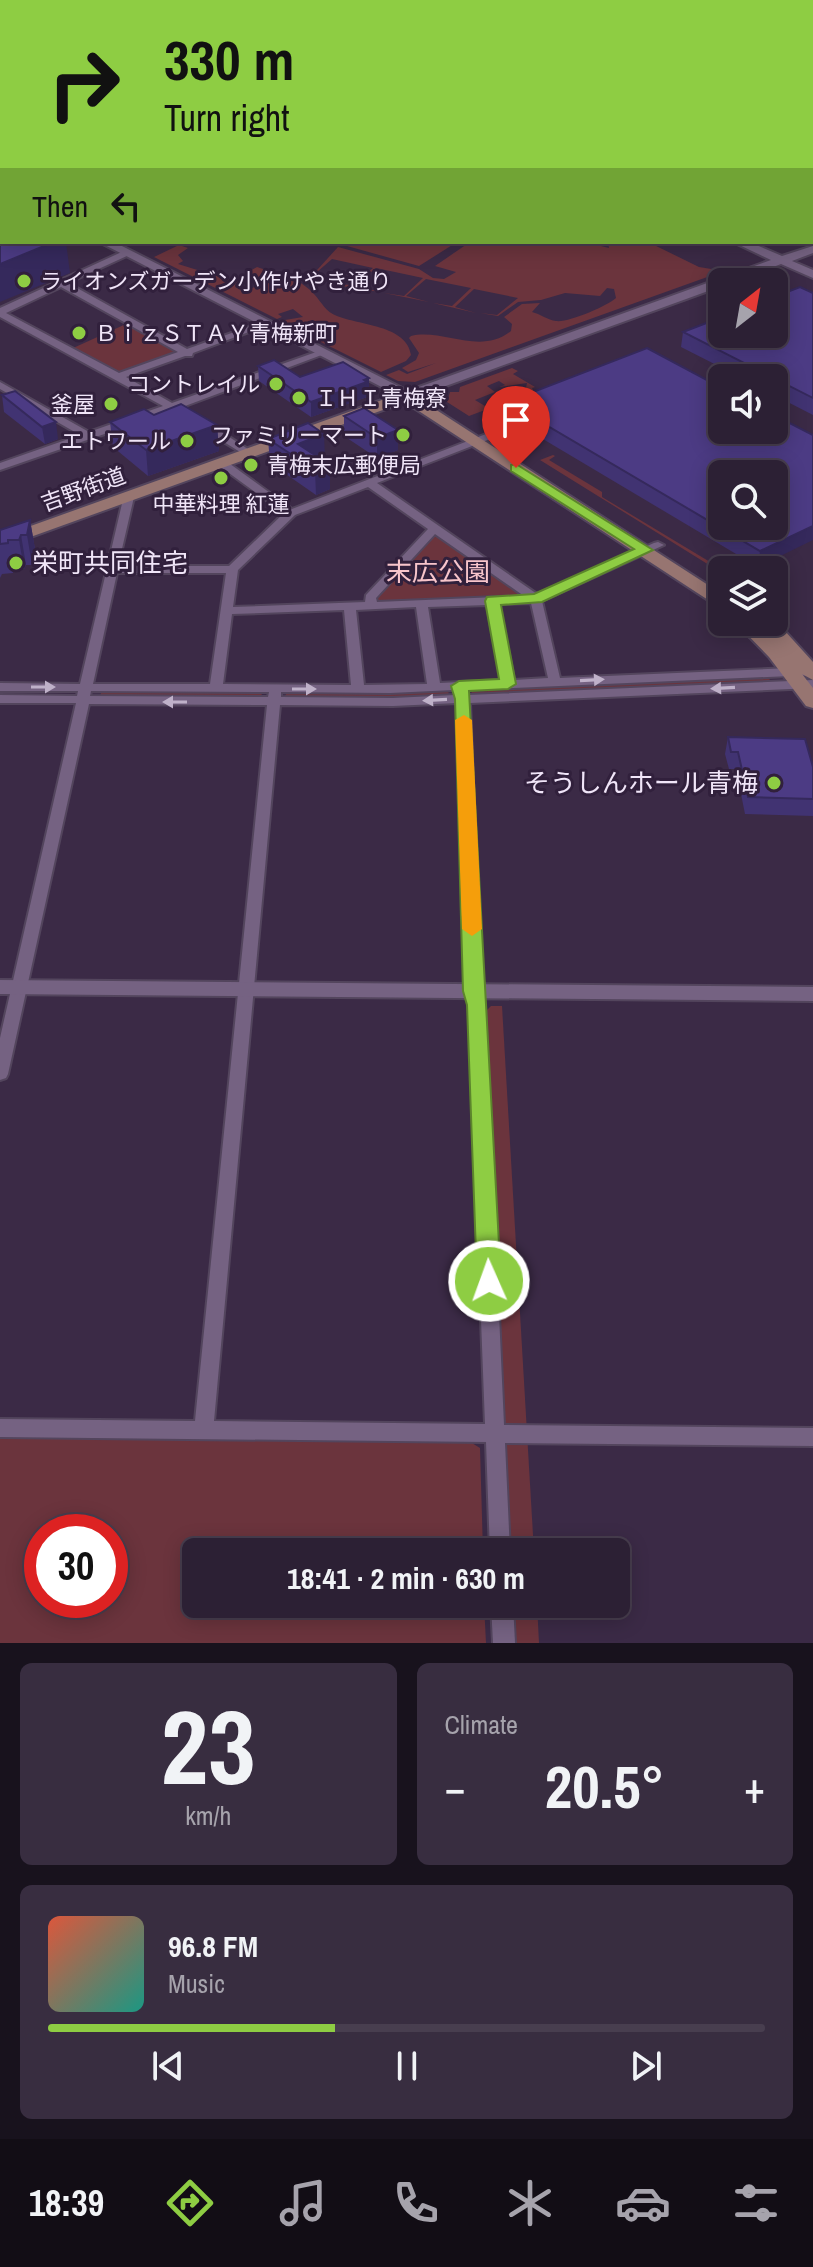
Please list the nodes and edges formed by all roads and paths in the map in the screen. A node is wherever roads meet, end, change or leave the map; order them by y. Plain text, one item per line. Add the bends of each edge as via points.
1 (109, 244) edge
2 (744, 244) edge
3 (813, 249) edge
4 (126, 253) junction
5 (782, 261) junction
6 (762, 268) edge
7 (813, 274) edge
8 (61, 283) junction
9 (708, 287) edge
10 (0, 312) edge
11 (265, 324) junction
12 (322, 353) junction
13 (189, 354) junction
14 (118, 377) junction
15 (0, 385) edge
16 (407, 396) junction
17 (169, 405) junction
18 (181, 412) edge
19 (193, 419) edge
20 (89, 436) junction
21 (480, 440) junction
22 (249, 453) junction
23 (222, 463) junction
24 (0, 467) edge
25 (369, 483) junction
26 (562, 491) junction
27 (128, 497) junction
28 (291, 513) junction
29 (435, 528) junction
30 (0, 543) edge
31 (652, 547) junction
32 (232, 569) junction
33 (114, 570) junction
34 (708, 579) edge
35 (708, 592) edge
36 (536, 599) junction
37 (492, 601) junction
38 (422, 604) junction
39 (372, 605) junction
40 (350, 607) junction
41 (226, 611) junction
42 (761, 636) edge
43 (776, 636) edge
44 (807, 676) edge
45 (555, 682) junction
46 (508, 684) junction
47 (0, 687) edge
48 (216, 687) junction
49 (434, 687) junction
50 (358, 689) junction
51 (461, 693) junction
52 (85, 694) junction
53 (274, 695) junction
54 (0, 699) edge
55 (813, 702) edge
56 (10, 987) edge
57 (246, 989) junction
58 (473, 991) junction
59 (813, 994) edge
60 (0, 1074) edge
61 (0, 1428) edge
62 (204, 1429) junction
63 (496, 1434) junction
64 (813, 1437) edge
65 (500, 1538) edge
66 (503, 1618) edge
67 (504, 1643) edge

1 - 4 street
2 - 5 street
3 - 5 street
4 - 8 street
4 - 11 street
5 - 6 street
5 - 7 street
8 - 10 street
8 - 13 street
9 - 16 street
10 - 14 street
11 - 12 street
11 - 13 street
12 - 16 street
12 - 17 street
13 - 14 street
14 - 17 street
15 - 20 street
16 - 21 main road
16 - 22 main road, 吉野街道
17 - 18 street
17 - 20 street
19 - 22 street
20 - 24 street
21 - 25 street
21 - 26 main road
22 - 23 main road, 吉野街道
23 - 27 main road, 吉野街道
23 - 28 street
25 - 28 street
25 - 29 street
26 - 31 main road
26 - 31 main road via 585,512
27 - 30 main road, 吉野街道
27 - 33 street
28 - 32 street
29 - 36 street
29 - 39 street via 370,598
31 - 34 main road
31 - 35 main road
31 - 36 street
32 - 33 street
32 - 41 street
33 - 52 street
36 - 37 street
36 - 45 street
37 - 38 street
37 - 46 street
38 - 39 street
38 - 49 street
39 - 40 street
40 - 41 street
40 - 50 street
41 - 48 street
42 - 44 main road
43 - 44 main road
45 -> 44 street
44 -> 51 street
44 - 55 main road
45 - 46 street
46 - 51 street
47 -> 52 street
48 - 52 street
48 - 53 street
49 - 50 street
49 - 51 street
53 -> 50 street
51 -> 53 street
51 - 58 street
53 -> 52 street
52 - 54 street
52 - 56 street
53 - 57 street
56 - 57 street
56 - 60 street
57 - 58 street
57 - 62 street
58 - 59 street
58 - 63 street
61 - 62 street
62 - 63 street
63 - 64 street
63 - 65 street
66 - 67 street

